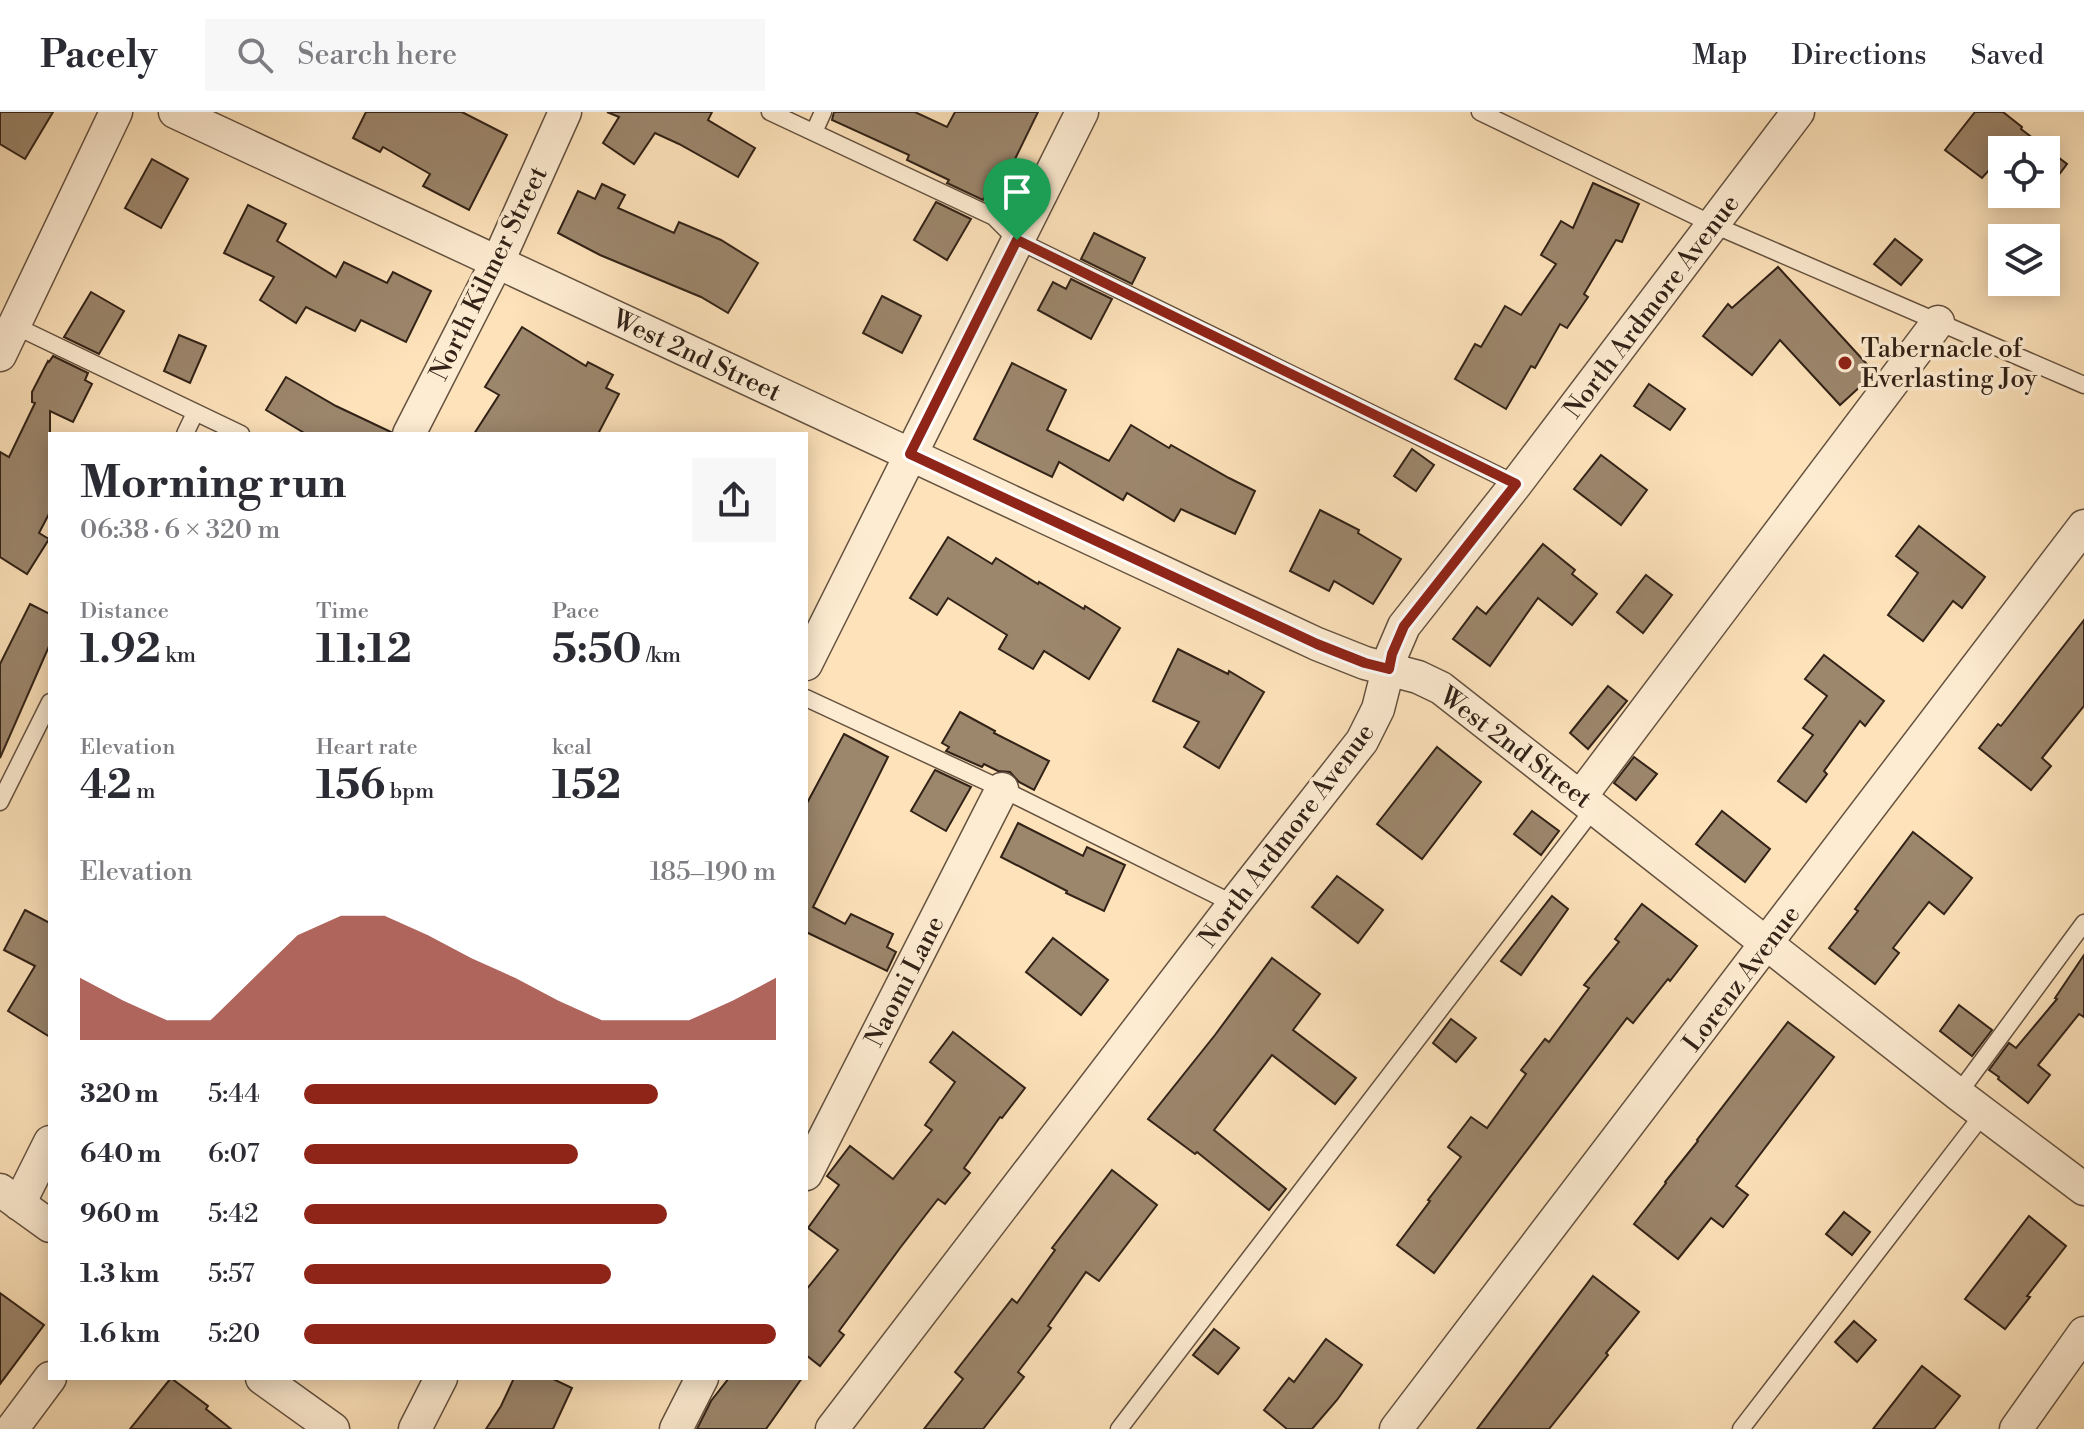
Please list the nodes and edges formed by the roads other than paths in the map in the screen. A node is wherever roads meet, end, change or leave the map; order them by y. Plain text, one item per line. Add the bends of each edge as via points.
1 (116, 112) edge
2 (175, 112) edge
3 (565, 112) edge
4 (770, 112) edge
5 (823, 112) edge
6 (1082, 112) edge
7 (1480, 112) edge
8 (1798, 112) edge
9 (814, 132) junction
10 (1714, 225) junction
11 (1017, 240) junction
12 (496, 262) junction
13 (7, 322) edge
14 (1938, 322) junction
15 (0, 355) edge
16 (2084, 385) edge
17 (195, 413) junction
18 (186, 432) edge
19 (237, 432) edge
20 (410, 432) edge
21 (910, 454) junction
22 (1516, 484) junction
23 (2084, 526) edge
24 (808, 660) edge
25 (1389, 669) junction
26 (808, 699) edge
27 (48, 706) edge
28 (1002, 789) junction
29 (0, 802) edge
30 (1588, 802) junction
31 (1234, 904) junction
32 (2084, 923) edge
33 (1767, 944) junction
34 (1958, 1094) junction
35 (1984, 1113) junction
36 (48, 1145) edge
37 (808, 1170) edge
38 (2084, 1189) edge
39 (9, 1197) edge
40 (48, 1225) edge
41 (2084, 1333) edge
42 (49, 1380) edge
43 (265, 1380) edge
44 (440, 1380) edge
45 (701, 1380) edge
46 (12, 1429) edge
47 (333, 1429) edge
48 (415, 1429) edge
49 (676, 1429) edge
50 (832, 1429) edge
51 (1119, 1429) edge
52 (1396, 1429) edge
53 (1741, 1429) edge
54 (2016, 1429) edge

1 - 13 street
2 - 12 street, West 2nd Street
3 - 12 street, North Kilmer Street
4 - 9 lane
5 - 9 lane
6 - 11 street
7 - 10 lane
8 - 10 street, North Ardmore Avenue
9 - 11 lane via 994,217
10 - 14 lane
10 - 22 street, North Ardmore Avenue
11 - 21 street
11 - 22 lane
12 - 20 street, North Kilmer Street
12 - 21 street, West 2nd Street
13 - 15 street
13 - 17 lane
14 - 16 lane
14 - 30 street
17 - 18 lane
17 - 19 lane
21 - 24 street
21 - 25 street, West 2nd Street via 1317,644
22 - 25 street, North Ardmore Avenue via 1404,626
23 - 33 street, Lorenz Avenue
25 - 30 street, West 2nd Street via 1441,688
25 - 31 street, North Ardmore Avenue via 1362,741
26 - 28 lane
27 - 29 lane
28 - 31 lane
28 - 37 street, Naomi Lane
30 - 33 street, West 2nd Street
30 - 51 lane
31 - 50 street, North Ardmore Avenue
32 - 34 lane
33 - 34 street, West 2nd Street
33 - 52 street, Lorenz Avenue
34 - 35 street, West 2nd Street
35 - 38 street, West 2nd Street
35 - 53 lane
36 - 39 street
39 - 40 street
41 - 54 street
42 - 46 street
43 - 47 street
44 - 48 street
45 - 49 street

